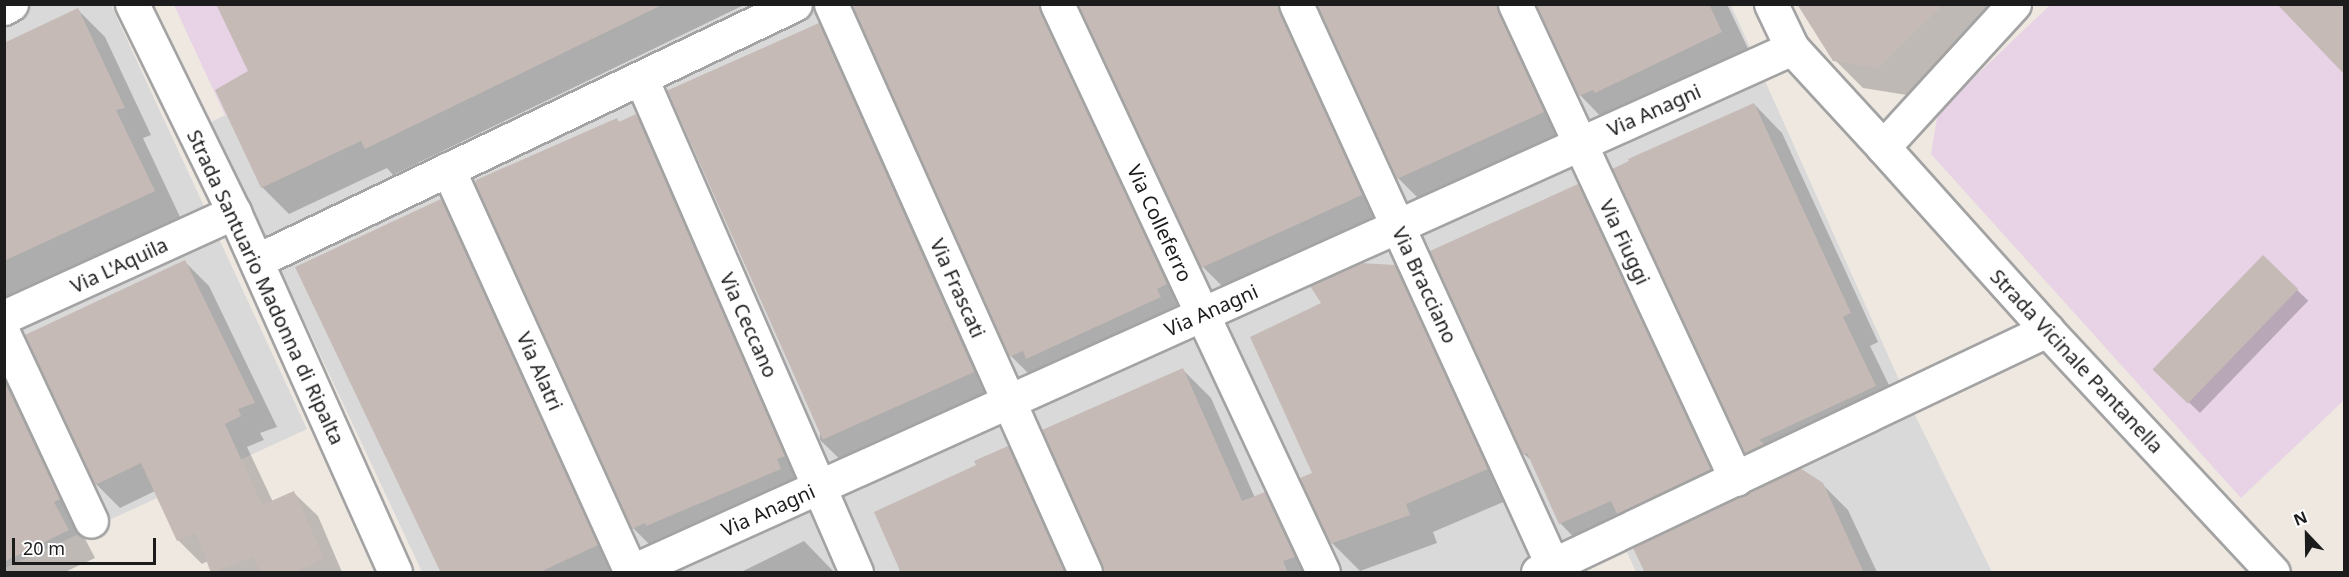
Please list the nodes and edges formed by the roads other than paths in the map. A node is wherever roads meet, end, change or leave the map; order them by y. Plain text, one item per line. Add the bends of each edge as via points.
1 (11, 4) edge
2 (132, 4) edge
3 (795, 4) edge
4 (831, 4) edge
5 (1057, 4) edge
6 (1296, 4) edge
7 (1515, 4) edge
8 (1771, 4) edge
9 (2014, 4) edge
10 (4, 8) edge
11 (1792, 48) junction
12 (641, 78) junction
13 (1580, 144) junction
14 (1883, 147) junction
15 (448, 169) junction
16 (234, 212) junction
17 (1398, 226) junction
18 (256, 261) junction
19 (1202, 314) junction
20 (4, 317) edge
21 (2048, 330) junction
22 (4, 335) edge
23 (1009, 401) junction
24 (1736, 479) junction
25 (819, 487) junction
26 (91, 521) dead end
27 (1546, 569) edge
28 (631, 572) edge
29 (395, 573) edge
30 (856, 573) edge
31 (1085, 573) edge
32 (1323, 573) edge
33 (2272, 573) edge

1 - 10 street
2 - 16 street, Strada Santuario Madonna di Ripalta
3 - 12 street
4 - 23 street, Via Frascati
5 - 19 street, Via Colleferro
6 - 17 street, Via Bracciano
7 - 13 street, Via Fiuggi
8 - 11 street, Strada Vicinale Pantanella
9 - 14 street
11 - 13 street, Via Anagni
11 - 14 street, Strada Vicinale Pantanella
12 - 15 street
12 - 25 street, Via Ceccano
13 - 17 street, Via Anagni
13 - 24 street, Via Fiuggi
14 - 21 street, Strada Vicinale Pantanella
15 - 18 street
15 - 28 street, Via Alatri
16 - 18 street, Strada Santuario Madonna di Ripalta
16 - 20 street, Via L'Aquila
17 - 19 street, Via Anagni
17 - 27 street, Via Bracciano
18 - 29 street, Strada Santuario Madonna di Ripalta
19 - 23 street, Via Anagni
19 - 32 street, Via Colleferro
21 - 24 street
21 - 33 street, Strada Vicinale Pantanella
22 - 26 street
23 - 25 street, Via Anagni
23 - 31 street, Via Frascati
24 - 27 street
25 - 28 street, Via Anagni
25 - 30 street, Via Ceccano

